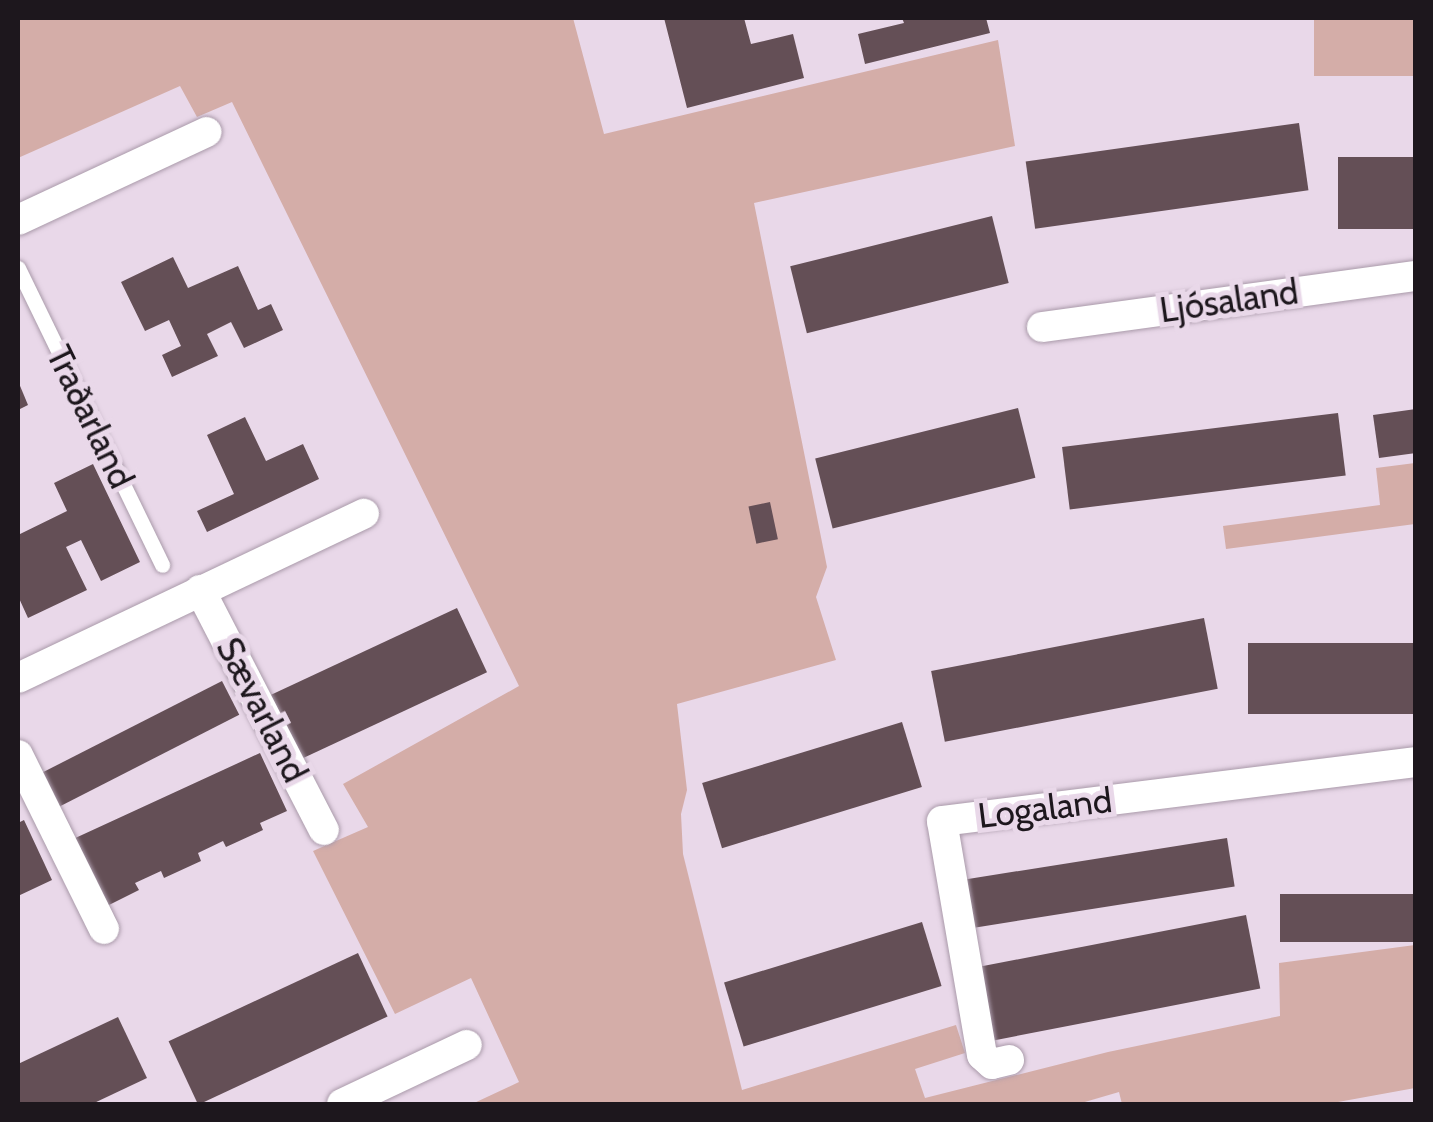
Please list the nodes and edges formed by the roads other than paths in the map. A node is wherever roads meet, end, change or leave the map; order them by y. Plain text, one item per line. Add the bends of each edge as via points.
1 (207, 132) dead end
2 (18, 220) edge
3 (18, 268) edge
4 (1416, 276) edge
5 (1042, 327) dead end
6 (364, 514) dead end
7 (162, 565) dead end
8 (200, 590) junction
9 (18, 678) edge
10 (18, 755) edge
11 (1416, 762) edge
12 (324, 830) dead end
13 (104, 929) dead end
14 (467, 1045) dead end
15 (1009, 1060) dead end
16 (342, 1104) edge

1 - 2 street
3 - 7 lane, Traðarland
4 - 5 street, Ljósaland
6 - 8 street
8 - 9 street
8 - 12 street, Sævarland
10 - 13 street
11 - 15 street, Logaland via 942,820 982,1054 992,1064
14 - 16 street

